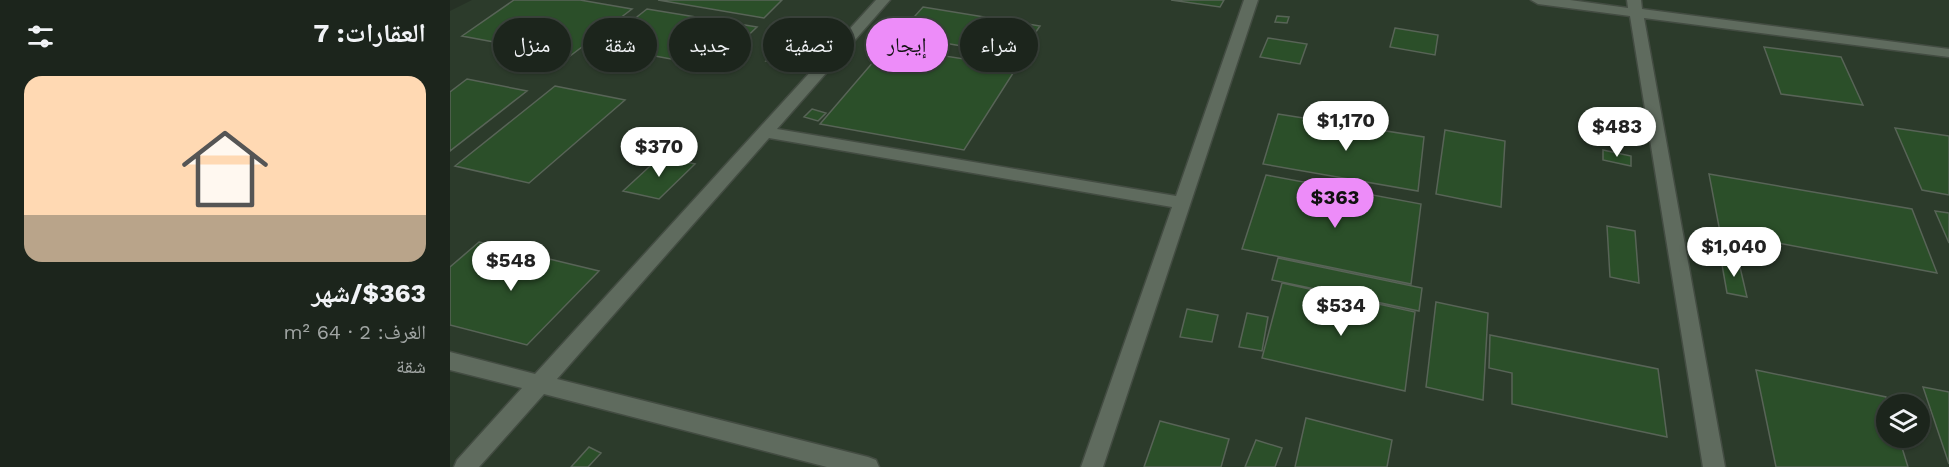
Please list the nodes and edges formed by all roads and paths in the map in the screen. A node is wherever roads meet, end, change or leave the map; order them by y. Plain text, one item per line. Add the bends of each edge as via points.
1 (883, 0) edge
2 (1251, 0) edge
3 (1538, 0) edge
4 (1635, 6) edge
5 (1949, 53) edge
6 (765, 132) junction
7 (1182, 203) junction
8 (450, 361) edge
9 (539, 384) junction
10 (465, 467) edge
11 (868, 467) edge
12 (1092, 467) edge
13 (1714, 467) edge

1 - 6 lane
2 - 7 lane
3 - 4 lane
4 - 5 lane
4 - 13 lane
6 - 7 lane
6 - 9 lane
7 - 12 lane
8 - 9 lane
9 - 10 lane
9 - 11 lane

